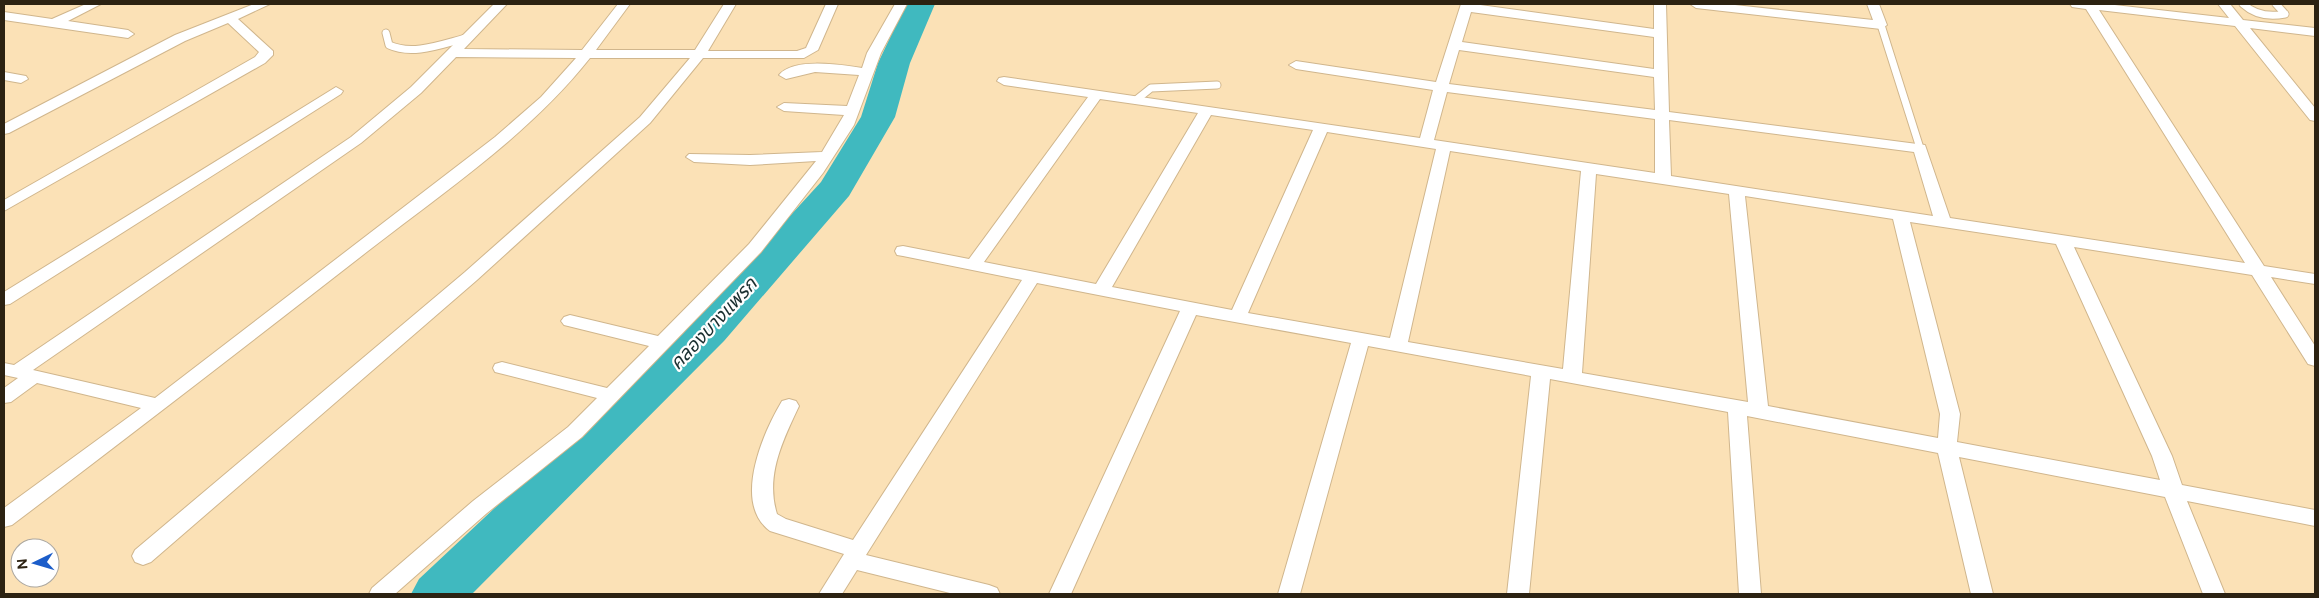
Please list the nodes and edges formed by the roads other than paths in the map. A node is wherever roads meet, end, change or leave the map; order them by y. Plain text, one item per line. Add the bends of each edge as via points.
1 (95, 4) edge
2 (264, 4) edge
3 (501, 4) edge
4 (624, 4) edge
5 (730, 4) edge
6 (832, 4) edge
7 (901, 4) edge
8 (1660, 4) edge
9 (1696, 4) edge
10 (1873, 4) edge
11 (2085, 4) edge
12 (2224, 4) edge
13 (2243, 4) edge
14 (2276, 4) edge
15 (1466, 6) edge
16 (4, 16) edge
17 (230, 16) junction
18 (2238, 22) junction
19 (54, 23) junction
20 (1881, 25) junction
21 (2315, 32) edge
22 (386, 33) dead end
23 (128, 34) dead end
24 (1661, 34) junction
25 (466, 38) junction
26 (1454, 45) junction
27 (452, 53) junction
28 (585, 54) junction
29 (699, 55) junction
30 (1296, 65) dead end
31 (866, 72) junction
32 (1661, 74) junction
33 (786, 75) dead end
34 (4, 76) edge
35 (21, 79) dead end
36 (1004, 82) dead end
37 (1217, 85) dead end
38 (1441, 87) junction
39 (336, 91) dead end
40 (1097, 94) junction
41 (1136, 100) junction
42 (784, 107) dead end
43 (1207, 110) junction
44 (854, 111) junction
45 (1664, 114) junction
46 (2315, 117) edge
47 (1322, 127) junction
48 (4, 130) edge
49 (1426, 144) junction
50 (1444, 147) junction
51 (1920, 148) junction
52 (827, 156) junction
53 (694, 157) dead end
54 (1589, 169) junction
55 (1664, 180) junction
56 (1736, 190) junction
57 (4, 206) edge
58 (1900, 216) junction
59 (1944, 222) junction
60 (2063, 242) junction
61 (903, 251) dead end
62 (973, 265) junction
63 (2260, 271) junction
64 (1032, 277) junction
65 (2315, 279) edge
66 (1102, 289) junction
67 (4, 300) edge
68 (1190, 308) junction
69 (1238, 316) junction
70 (570, 321) dead end
71 (1360, 339) junction
72 (662, 343) junction
73 (1398, 345) junction
74 (2315, 360) edge
75 (502, 368) dead end
76 (18, 372) edge
77 (1541, 373) junction
78 (1572, 378) junction
79 (611, 395) junction
80 (4, 397) edge
81 (158, 405) junction
82 (789, 406) dead end
83 (1737, 408) junction
84 (1759, 412) junction
85 (1947, 447) junction
86 (2173, 491) junction
87 (2315, 518) edge
88 (4, 519) edge
89 (855, 555) junction
90 (143, 556) dead end
91 (380, 594) edge
92 (830, 594) edge
93 (989, 594) edge
94 (1060, 594) edge
95 (1289, 594) edge
96 (1518, 594) edge
97 (1750, 594) edge
98 (1982, 594) edge
99 (2214, 594) edge

1 - 19 street
2 - 17 street
3 - 25 street
4 - 28 street
5 - 29 street
6 - 29 street via 811,50 806,54
7 - 31 street
8 - 24 street
9 - 20 street
10 - 20 street
11 - 18 street
11 - 63 street
12 - 18 street
13 - 14 lane via 2253,13 2286,14
15 - 24 street
15 - 26 street
16 - 19 street
17 - 48 street via 180,38
17 - 57 street via 266,52 260,60
18 - 21 street
18 - 46 street
19 - 23 street
20 - 51 lane
22 - 25 lane via 389,45 401,49 428,48
24 - 32 street
25 - 27 street
26 - 32 street
26 - 38 street
27 - 28 street
27 - 76 street via 416,90 356,140
28 - 29 street
28 - 81 street via 546,99 472,163
29 - 90 street via 644,120 579,181
30 - 38 street
31 - 33 street via 801,68
31 - 44 street
32 - 45 street
34 - 35 street
36 - 40 street
37 - 41 lane via 1157,87 1144,90
38 - 45 street
38 - 49 street
39 - 67 street
40 - 41 street
40 - 62 street
41 - 43 street
42 - 44 street
43 - 47 street
43 - 66 street
44 - 52 street
45 - 51 street
45 - 55 street
47 - 49 street
47 - 69 street
49 - 50 street
50 - 54 street
50 - 73 street
51 - 59 street
52 - 53 street via 750,160
52 - 72 street via 755,248
54 - 55 street
54 - 78 street
55 - 56 street
56 - 58 street
56 - 84 street
58 - 59 street
58 - 85 street via 1950,414
59 - 60 street
60 - 63 street
60 - 86 street via 2162,456
61 - 62 street
62 - 64 street
63 - 65 street
63 - 74 street
64 - 66 street
64 - 89 street
66 - 68 street
68 - 69 street
68 - 94 street
69 - 71 street
70 - 72 street
71 - 73 street
71 - 95 street
72 - 79 street
73 - 77 street
75 - 79 street
76 - 80 street
76 - 81 street
77 - 78 street
77 - 96 street
78 - 83 street
79 - 91 street via 575,432 480,507
81 - 88 street
82 - 89 street via 763,471 762,499 768,518 778,525
83 - 84 street
83 - 97 street
84 - 85 street
85 - 86 street
85 - 98 street
86 - 87 street
86 - 99 street
89 - 92 street
89 - 93 street

